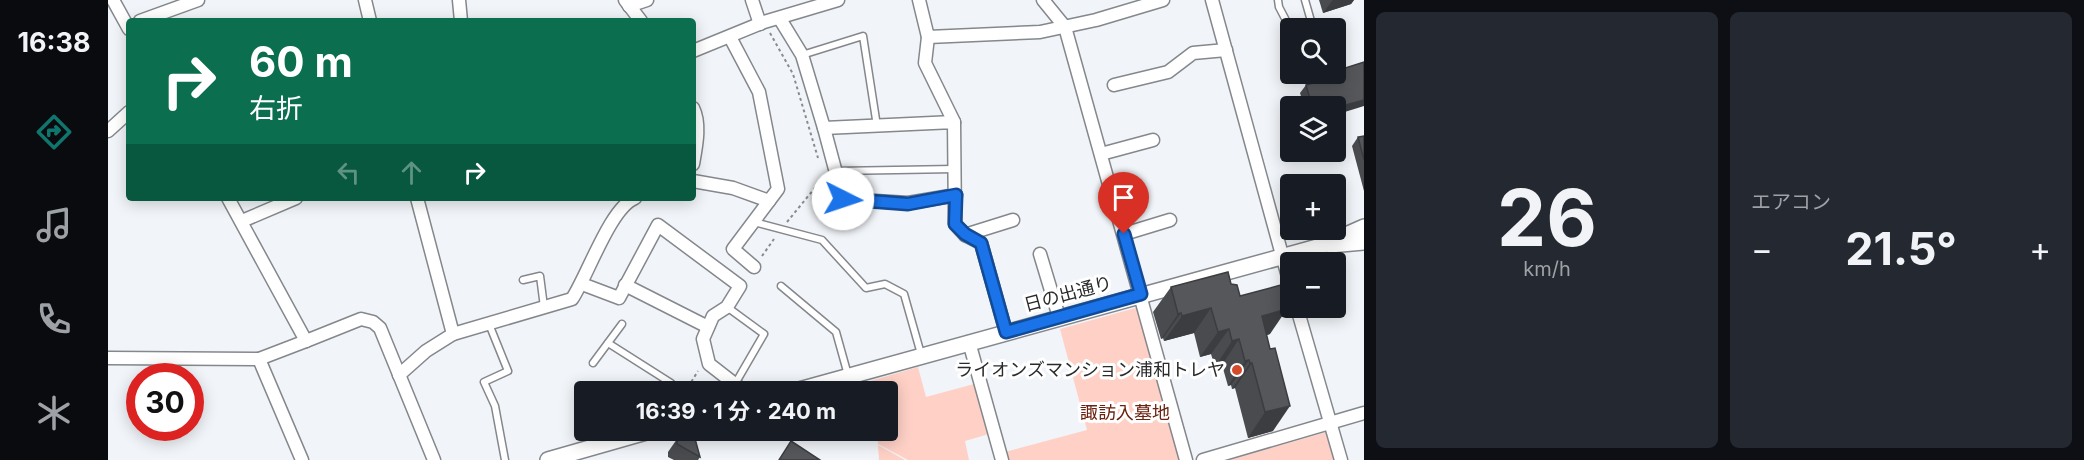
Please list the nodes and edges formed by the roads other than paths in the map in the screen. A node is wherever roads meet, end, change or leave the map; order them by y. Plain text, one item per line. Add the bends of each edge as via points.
1 (113, 0) edge
2 (364, 0) edge
3 (459, 0) edge
4 (647, 0) edge
5 (752, 0) edge
6 (838, 0) edge
7 (919, 0) edge
8 (1043, 0) edge
9 (1163, 0) edge
10 (1212, 0) edge
11 (1278, 0) edge
12 (1305, 0) edge
13 (190, 1) edge
14 (627, 3) edge
15 (148, 18) edge
16 (369, 18) edge
17 (461, 18) edge
18 (639, 18) edge
19 (1285, 18) edge
20 (1310, 18) edge
21 (780, 19) junction
22 (126, 23) edge
23 (762, 23) junction
24 (1065, 27) junction
25 (928, 37) junction
26 (730, 38) junction
27 (696, 50) edge
28 (1226, 50) junction
29 (802, 55) junction
30 (1114, 86) dead end
31 (696, 114) edge
32 (126, 115) edge
33 (954, 122) junction
34 (877, 126) junction
35 (824, 128) junction
36 (108, 131) edge
37 (1153, 140) dead end
38 (696, 147) edge
39 (1101, 154) junction
40 (955, 169) junction
41 (835, 171) junction
42 (696, 182) edge
43 (956, 195) junction
44 (230, 201) edge
45 (289, 201) edge
46 (418, 201) edge
47 (628, 201) edge
48 (769, 201) junction
49 (1170, 219) dead end
50 (1013, 220) dead end
51 (242, 221) junction
52 (753, 221) junction
53 (1364, 227) edge
54 (965, 234) junction
55 (1124, 234) junction
56 (1364, 242) edge
57 (1321, 246) junction
58 (1281, 252) edge
59 (1300, 252) edge
60 (1040, 254) dead end
61 (1280, 258) edge
62 (754, 267) road end
63 (523, 280) dead end
64 (582, 284) junction
65 (625, 285) junction
66 (781, 286) dead end
67 (1141, 294) junction
68 (544, 307) junction
69 (727, 307) junction
70 (1059, 317) junction
71 (1300, 318) edge
72 (489, 323) junction
73 (622, 324) dead end
74 (708, 327) junction
75 (1006, 332) junction
76 (453, 334) junction
77 (306, 341) junction
78 (969, 342) junction
79 (608, 343) junction
80 (921, 356) junction
81 (108, 358) edge
82 (259, 359) junction
83 (593, 363) dead end
84 (399, 375) junction
85 (848, 376) junction
86 (668, 381) edge
87 (731, 381) edge
88 (743, 381) edge
89 (830, 381) edge
90 (1364, 413) edge
91 (1330, 422) junction
92 (614, 441) edge
93 (302, 460) edge
94 (434, 460) edge
95 (505, 460) edge
96 (548, 460) edge
97 (1002, 460) edge
98 (1186, 460) edge
99 (1203, 460) edge
100 (1341, 460) edge

1 - 22 street
2 - 16 street
3 - 17 street
4 - 14 street
5 - 23 street
6 - 21 street
7 - 25 street
8 - 24 street
9 - 24 street
10 - 28 street
11 - 19 lane
12 - 20 lane
13 - 15 street
14 - 18 street
21 - 23 street
21 - 29 street
23 - 26 street
24 - 25 street via 1040,32
24 - 39 street
25 - 33 street via 925,63
26 - 27 street
26 - 48 street via 759,92 778,189
28 - 30 street via 1193,53 1168,72
28 - 58 street
29 - 34 lane via 863,36
29 - 35 street
31 - 38 street
32 - 36 street
33 - 34 street
33 - 40 street
34 - 35 street
35 - 41 street
37 - 39 street
39 - 55 street
40 - 41 lane
40 - 43 street
41 - 43 street via 843,199 908,204
42 - 48 street via 733,188
43 - 54 street via 955,224
44 - 51 street
45 - 51 street
46 - 76 street
47 - 64 street via 610,224
48 - 52 street
49 - 55 street
50 - 54 street
51 - 77 street
52 - 62 street via 733,249
52 - 80 lane via 822,240 866,288 885,284 904,294
53 - 57 street, 日の出通り
54 - 75 street via 981,243
55 - 67 street
56 - 57 street, 日の出通り
57 - 59 street, 日の出通り
60 - 70 street
61 - 67 street, 日の出通り
63 - 68 lane via 540,276
64 - 65 street via 619,298
64 - 68 street via 572,299
65 - 69 street via 658,225 740,286
65 - 74 street
66 - 85 lane via 836,332
67 - 70 street, 日の出通り
67 - 98 street
68 - 72 street
69 - 74 street via 713,316
69 - 88 lane via 764,334
70 - 75 street, 日の出通り
71 - 91 street
72 - 76 street
72 - 95 lane via 508,371 483,382 495,406
73 - 79 lane
74 - 87 street via 703,339 709,364
75 - 78 street, 日の出通り
76 - 84 street
77 - 82 street
77 - 84 street via 361,319 373,322 380,328
78 - 80 street, 日の出通り
78 - 97 street
79 - 83 lane
79 - 86 lane
80 - 85 street, 日の出通り
81 - 82 street
82 - 93 street
84 - 94 street
85 - 89 street, 日の出通り
90 - 91 street
91 - 99 street
91 - 100 street
92 - 96 street

